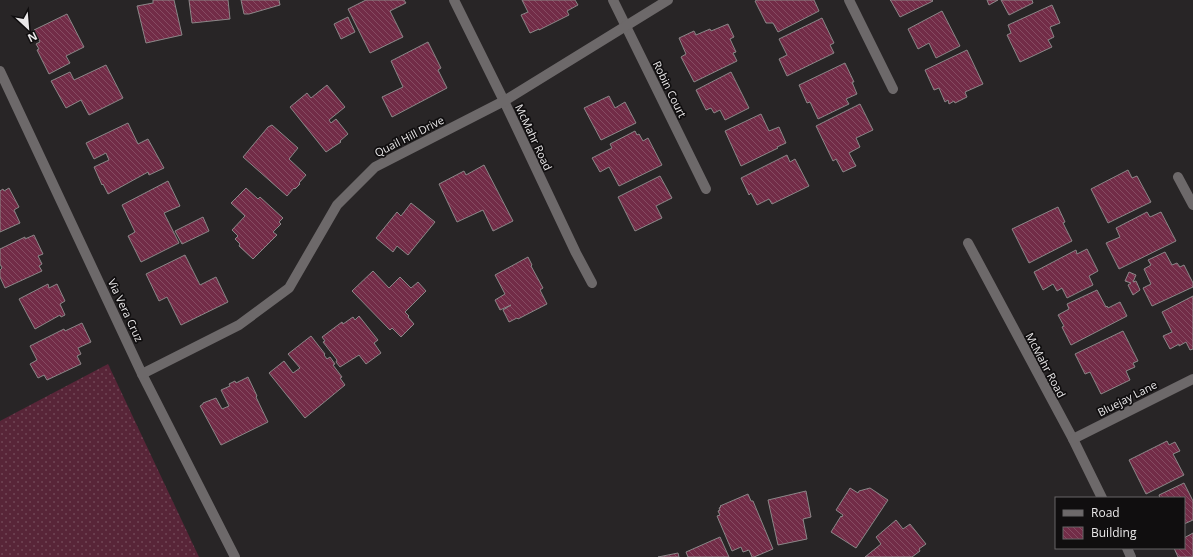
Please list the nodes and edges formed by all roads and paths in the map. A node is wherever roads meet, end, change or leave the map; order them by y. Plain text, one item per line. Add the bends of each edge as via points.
1 (454, 0) edge
2 (613, 0) edge
3 (668, 0) edge
4 (849, 0) edge
5 (626, 26) junction
6 (0, 71) edge
7 (893, 89) dead end
8 (504, 100) junction
9 (1178, 177) dead end
10 (706, 189) dead end
11 (1193, 205) edge
12 (968, 243) dead end
13 (592, 284) dead end
14 (142, 374) junction
15 (1193, 379) edge
16 (1072, 439) junction
17 (1101, 497) edge
18 (235, 557) edge

1 - 8 street, McMahr Road
2 - 5 street, Robin Court
3 - 5 street, Quail Hill Drive
4 - 7 street
5 - 8 street, Quail Hill Drive
5 - 10 street, Robin Court
6 - 14 street, Via Vera Cruz
8 - 13 street, McMahr Road
8 - 14 street, Quail Hill Drive via 375,167 337,205 289,288 239,325
9 - 11 street
12 - 16 street, McMahr Road
14 - 18 street, Via Vera Cruz
15 - 16 street, Bluejay Lane
16 - 17 street, McMahr Road

